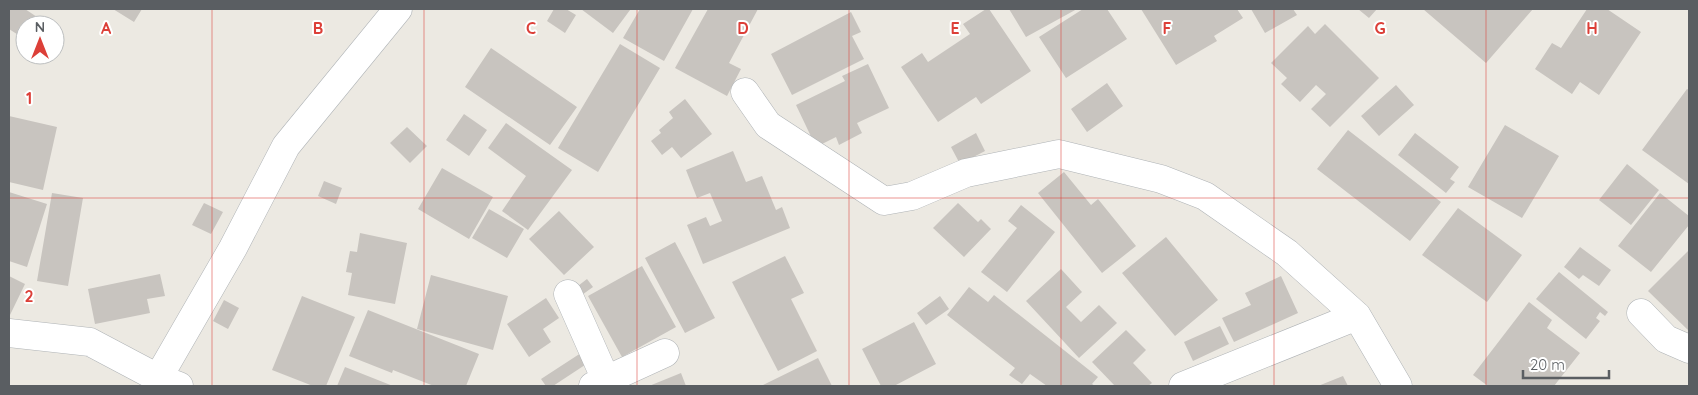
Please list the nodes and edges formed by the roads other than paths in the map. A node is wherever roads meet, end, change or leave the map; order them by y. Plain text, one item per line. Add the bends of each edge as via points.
1 (398, 9) edge
2 (745, 92) dead end
3 (568, 294) dead end
4 (1641, 313) dead end
5 (1357, 316) junction
6 (9, 333) edge
7 (1689, 348) edge
8 (665, 354) dead end
9 (168, 382) edge
10 (599, 383) edge
11 (1183, 386) edge
12 (1398, 386) edge

1 - 9 street via 286,146
2 - 5 street via 768,124 884,201 912,196 966,173 1059,154 1161,179 1204,196 1280,248
3 - 10 street
4 - 7 street via 1666,339
5 - 11 street
5 - 12 street
6 - 9 street via 90,342
8 - 10 street

